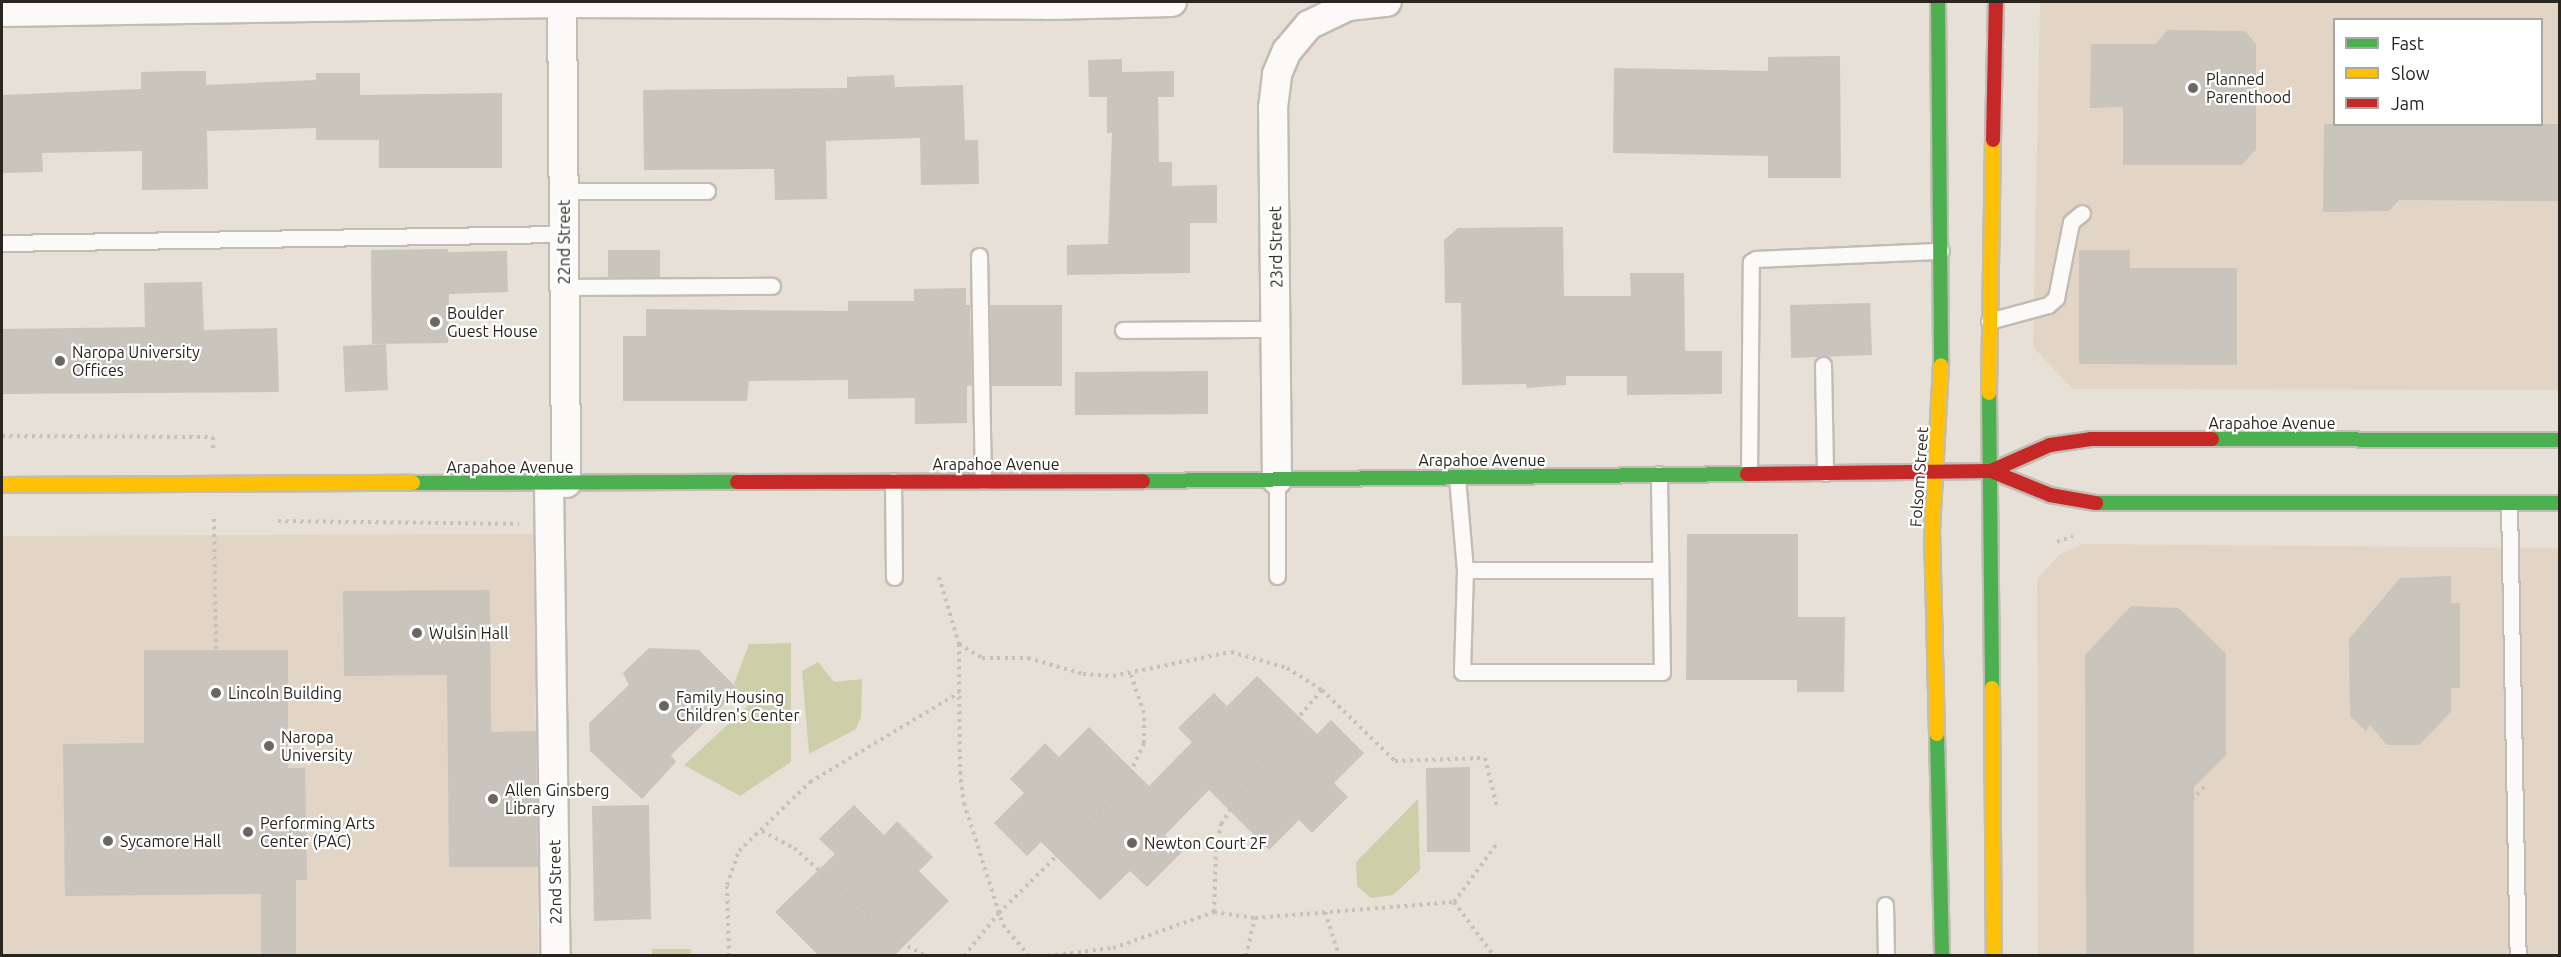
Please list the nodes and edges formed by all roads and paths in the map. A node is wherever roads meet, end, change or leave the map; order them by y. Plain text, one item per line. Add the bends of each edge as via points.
1 (562, 2) edge
2 (1172, 2) edge
3 (1387, 2) edge
4 (1938, 2) edge
5 (1996, 2) edge
6 (2, 12) edge
7 (564, 192) junction
8 (707, 192) dead end
9 (2082, 213) dead end
10 (564, 234) junction
11 (2, 243) edge
12 (1941, 251) junction
13 (979, 256) dead end
14 (772, 286) dead end
15 (564, 287) junction
16 (1989, 321) junction
17 (1277, 329) junction
18 (1123, 330) dead end
19 (1823, 365) dead end
20 (2, 436) edge
21 (2559, 440) edge
22 (1936, 471) junction
23 (1991, 471) junction
24 (1749, 473) junction
25 (1825, 473) junction
26 (1659, 474) junction
27 (1457, 477) junction
28 (1277, 480) junction
29 (893, 481) junction
30 (983, 481) junction
31 (557, 483) junction
32 (213, 484) junction
33 (2, 485) edge
34 (2509, 503) junction
35 (2559, 503) edge
36 (214, 520) junction
37 (226, 521) dead end
38 (274, 521) dead end
39 (549, 524) junction
40 (1465, 570) junction
41 (1660, 570) junction
42 (894, 576) dead end
43 (939, 576) dead end
44 (1277, 576) dead end
45 (959, 644) junction
46 (216, 650) dead end
47 (1131, 675) junction
48 (1322, 690) junction
49 (960, 693) junction
50 (2207, 784) dead end
51 (2192, 801) dead end
52 (1497, 807) dead end
53 (762, 831) junction
54 (1498, 842) dead end
55 (1454, 902) junction
56 (1886, 905) dead end
57 (1214, 912) junction
58 (1325, 912) junction
59 (999, 913) junction
60 (1255, 918) junction
61 (556, 956) edge
62 (729, 956) edge
63 (927, 956) edge
64 (964, 956) edge
65 (1029, 956) edge
66 (1048, 956) edge
67 (1246, 956) edge
68 (1339, 956) edge
69 (1494, 956) edge
70 (1886, 956) edge
71 (1942, 956) edge
72 (1994, 956) edge
73 (2518, 956) edge

1 - 2 street via 1047,5
1 - 6 street
1 - 7 street, 22nd Street
3 - 17 street, 23rd Street via 1348,6 1309,25 1287,51 1275,83
4 - 12 main road, Folsom Street
5 - 16 main road
7 - 8 lane
7 - 10 street, 22nd Street
9 - 16 lane via 2071,222 2056,298 2048,305
10 - 11 lane
10 - 15 street, 22nd Street
12 - 22 main road, Folsom Street via 1941,389
12 - 24 lane via 1756,259 1750,267
13 - 30 lane
14 - 15 lane
15 - 31 street, 22nd Street
16 - 23 main road
17 - 18 lane
17 - 28 street, 23rd Street
19 - 25 lane
20 - 32 path via 213,437
21 - 23 main road, Arapahoe Avenue via 2091,439 2050,446
22 - 23 main road, Arapahoe Avenue
22 - 25 main road, Arapahoe Avenue
22 - 71 main road, Folsom Street via 1932,531
23 - 34 main road, Arapahoe Avenue via 2050,495 2087,503
23 - 72 main road
24 - 25 main road, Arapahoe Avenue
24 - 26 main road, Arapahoe Avenue
26 - 27 main road, Arapahoe Avenue
26 - 41 lane
27 - 28 main road, Arapahoe Avenue
27 - 40 lane
28 - 30 main road, Arapahoe Avenue
28 - 44 lane
29 - 30 main road, Arapahoe Avenue
29 - 31 main road, Arapahoe Avenue
29 - 42 lane
31 - 32 main road, Arapahoe Avenue
31 - 39 street, 22nd Street
32 - 33 main road, Arapahoe Avenue
32 - 36 path
34 - 35 main road, Arapahoe Avenue
34 - 73 lane
36 - 37 path
36 - 46 path
38 - 39 path
39 - 61 street, 22nd Street
40 - 41 lane
40 - 41 lane via 1462,672 1662,672
43 - 45 path
45 - 47 path via 982,658 1028,658 1083,674
45 - 49 path
47 - 48 path via 1202,655 1231,652 1287,668
47 - 59 path via 1144,713 1144,743 1127,780 1099,814
48 - 52 path via 1395,761 1485,758
48 - 57 path via 1266,755 1221,824
49 - 53 path via 810,782
49 - 59 path via 964,803
50 - 51 path
53 - 62 path via 739,851 727,885
53 - 63 path via 795,848 902,943
54 - 55 path
55 - 58 path
55 - 69 path
56 - 70 lane
57 - 60 path
57 - 66 path via 1113,948
58 - 60 path
58 - 68 path
59 - 64 path
59 - 65 path via 1003,925
60 - 67 path

